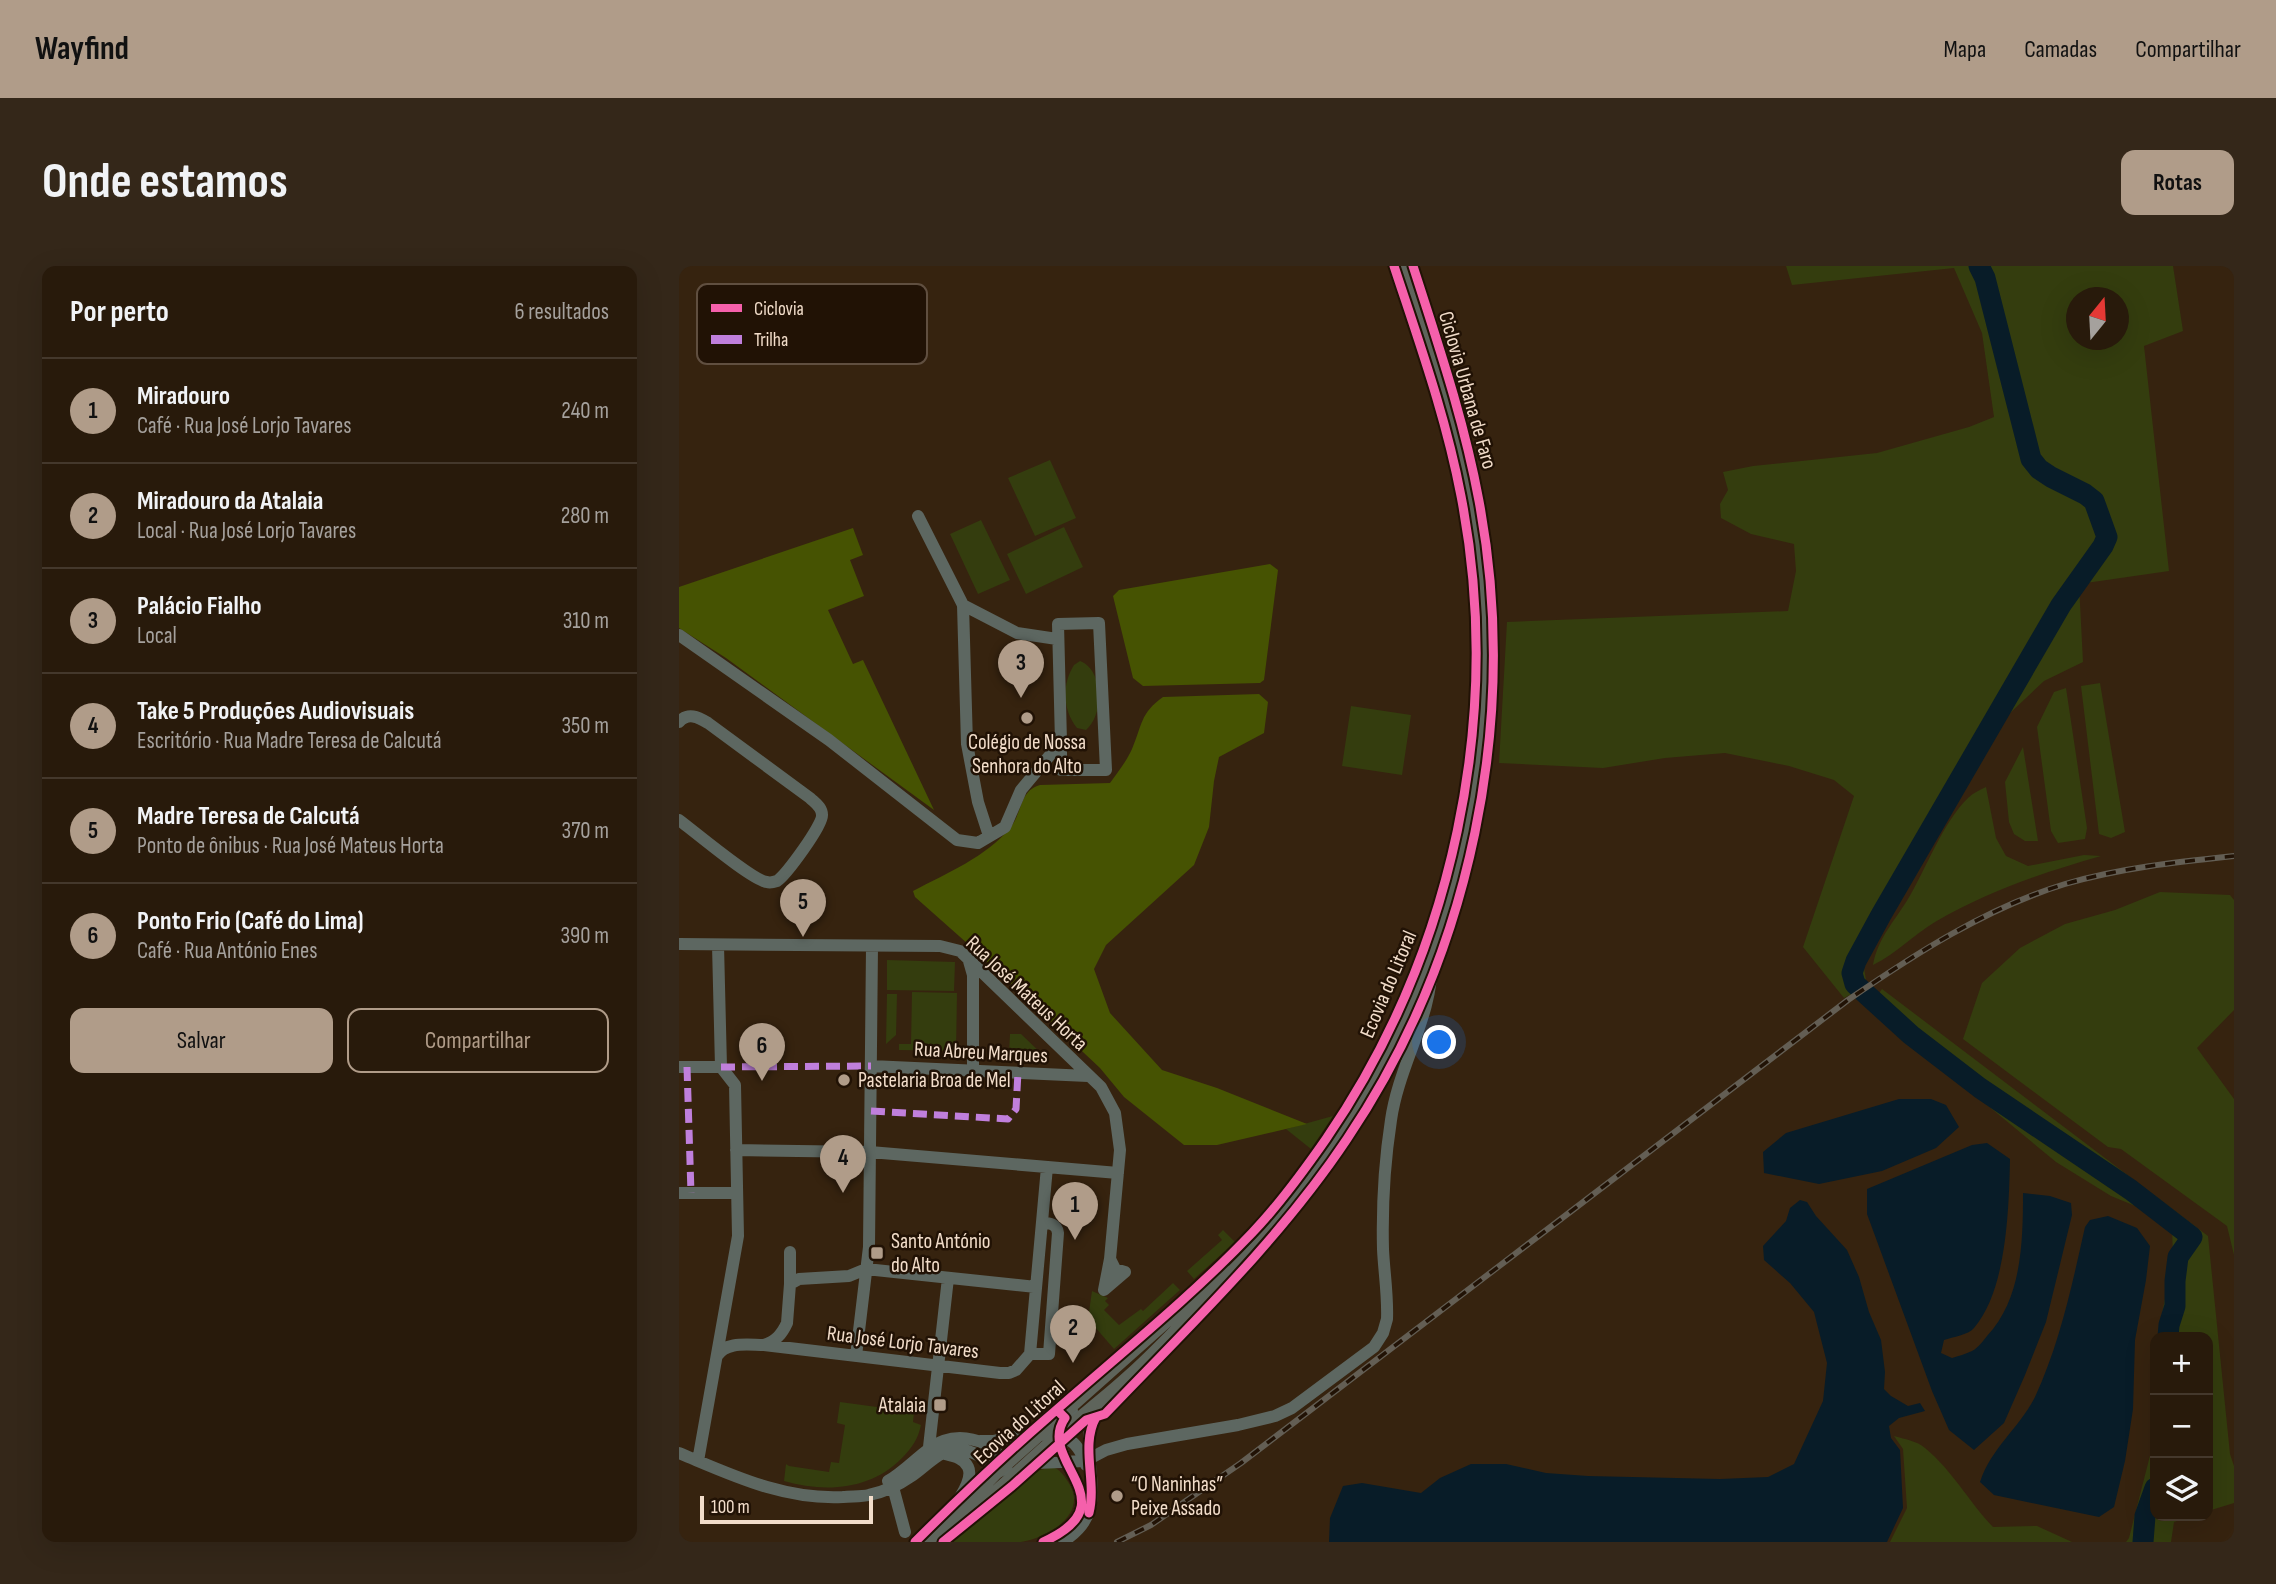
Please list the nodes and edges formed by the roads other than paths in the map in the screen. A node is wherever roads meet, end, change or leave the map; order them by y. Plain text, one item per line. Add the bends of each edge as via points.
1 (1402, 266) edge
2 (918, 516) dead end
3 (963, 605) junction
4 (679, 635) edge
5 (1058, 639) junction
6 (679, 722) edge
7 (1061, 742) junction
8 (679, 820) edge
9 (989, 836) junction
10 (679, 944) edge
11 (718, 945) junction
12 (872, 946) junction
13 (1432, 948) junction
14 (969, 960) junction
15 (989, 979) junction
16 (973, 986) junction
17 (871, 1066) junction
18 (679, 1067) edge
19 (721, 1067) junction
20 (973, 1070) junction
21 (1088, 1076) junction
22 (736, 1150) junction
23 (870, 1152) junction
24 (1047, 1167) junction
25 (1118, 1173) junction
26 (1309, 1180) junction
27 (679, 1193) edge
28 (737, 1193) junction
29 (1042, 1223) junction
30 (790, 1252) dead end
31 (1110, 1259) junction
32 (866, 1269) junction
33 (948, 1278) junction
34 (790, 1284) junction
35 (1036, 1287) junction
36 (1171, 1317) junction
37 (787, 1323) junction
38 (722, 1325) junction
39 (735, 1345) junction
40 (764, 1345) junction
41 (795, 1348) junction
42 (1160, 1349) junction
43 (1030, 1354) junction
44 (856, 1356) junction
45 (716, 1360) junction
46 (939, 1366) junction
47 (1061, 1414) junction
48 (1036, 1436) junction
49 (1017, 1437) junction
50 (963, 1439) junction
51 (1067, 1439) junction
52 (679, 1453) edge
53 (934, 1453) junction
54 (1088, 1456) junction
55 (698, 1461) junction
56 (1067, 1462) junction
57 (1027, 1467) junction
58 (1000, 1468) junction
59 (893, 1487) junction
60 (834, 1497) junction
61 (947, 1531) junction
62 (905, 1532) dead end
63 (929, 1542) edge
64 (1043, 1542) edge
65 (1062, 1542) edge

1 - 13 main road via 1467,479 1484,611 1478,766 1455,877
2 - 3 street
3 - 5 street via 1017,632
3 - 9 street via 967,744
4 - 9 street via 829,740 957,840 978,842
5 - 7 street
5 - 7 street via 1058,624 1099,623 1106,770 1061,770
6 - 8 street via 693,716 708,723 810,798 823,815 820,826 785,873 769,883
7 - 9 street via 1021,790 1005,827
10 - 11 street, Rua José Mateus Horta
11 - 12 street, Rua José Mateus Horta
11 - 19 street
12 - 14 street, Rua José Mateus Horta via 946,946
12 - 17 street
13 - 26 main road via 1389,1051
13 - 54 street via 1426,1007 1398,1084 1391,1120 1383,1219 1388,1304 1383,1333 1374,1347 1275,1416 1127,1444
14 - 15 street, Rua José Mateus Horta
14 - 16 street
15 - 16 street
15 - 21 street, Rua José Mateus Horta
16 - 20 street
17 - 20 street, Rua Abreu Marques
17 - 23 street
18 - 19 street
19 - 22 street via 735,1085
20 - 21 street, Rua Abreu Marques
21 - 25 street, Rua José Mateus Horta via 1101,1087 1115,1113
22 - 23 street
22 - 28 street
23 - 24 street
23 - 32 street
24 - 25 street
24 - 29 street
25 - 31 street, Rua José Mateus Horta
26 - 36 main road via 1242,1253
26 - 42 main road via 1271,1233
27 - 28 street
28 - 38 street via 738,1236
29 - 35 street
29 - 43 street, Rua José Lorjo Tavares via 1058,1229 1049,1354
30 - 34 street
31 - 31 street, Rua José Mateus Horta via 1104,1290 1125,1272 1115,1269
32 - 33 street
32 - 34 street
32 - 44 street
33 - 35 street
33 - 46 street
34 - 37 street
35 - 43 street
36 - 47 main road
36 - 51 street via 1130,1362 1069,1414 1061,1424
37 - 40 street via 778,1337
37 - 41 street via 787,1340
38 - 39 street via 723,1334
38 - 45 street
39 - 40 street, Rua José Lorjo Tavares
39 - 45 street via 722,1349
40 - 41 street, Rua José Lorjo Tavares
41 - 44 street, Rua José Lorjo Tavares
42 - 51 main road
42 - 54 street via 1096,1417 1090,1428
43 - 46 street, Rua José Lorjo Tavares via 1009,1373
44 - 46 street, Rua José Lorjo Tavares
45 - 55 street
46 - 53 street
47 - 48 main road
47 - 49 street
48 - 49 street
48 - 51 street
48 - 58 main road
49 - 50 street
50 - 53 street via 946,1441
50 - 58 street via 992,1447 999,1455
51 - 54 street
51 - 56 street via 1059,1445
51 - 57 main road
52 - 55 street
53 - 58 street via 961,1450
53 - 59 street
53 - 60 street via 865,1492
53 - 63 street via 964,1461 969,1479
54 - 56 street
54 - 65 street via 1093,1486 1089,1515 1083,1527
55 - 60 street via 774,1490
56 - 57 street
56 - 64 street via 1080,1489 1079,1513 1064,1531
57 - 58 street
57 - 61 main road
58 - 61 street via 989,1493
58 - 63 main road
59 - 60 street via 869,1496
59 - 62 street
61 - 63 main road

